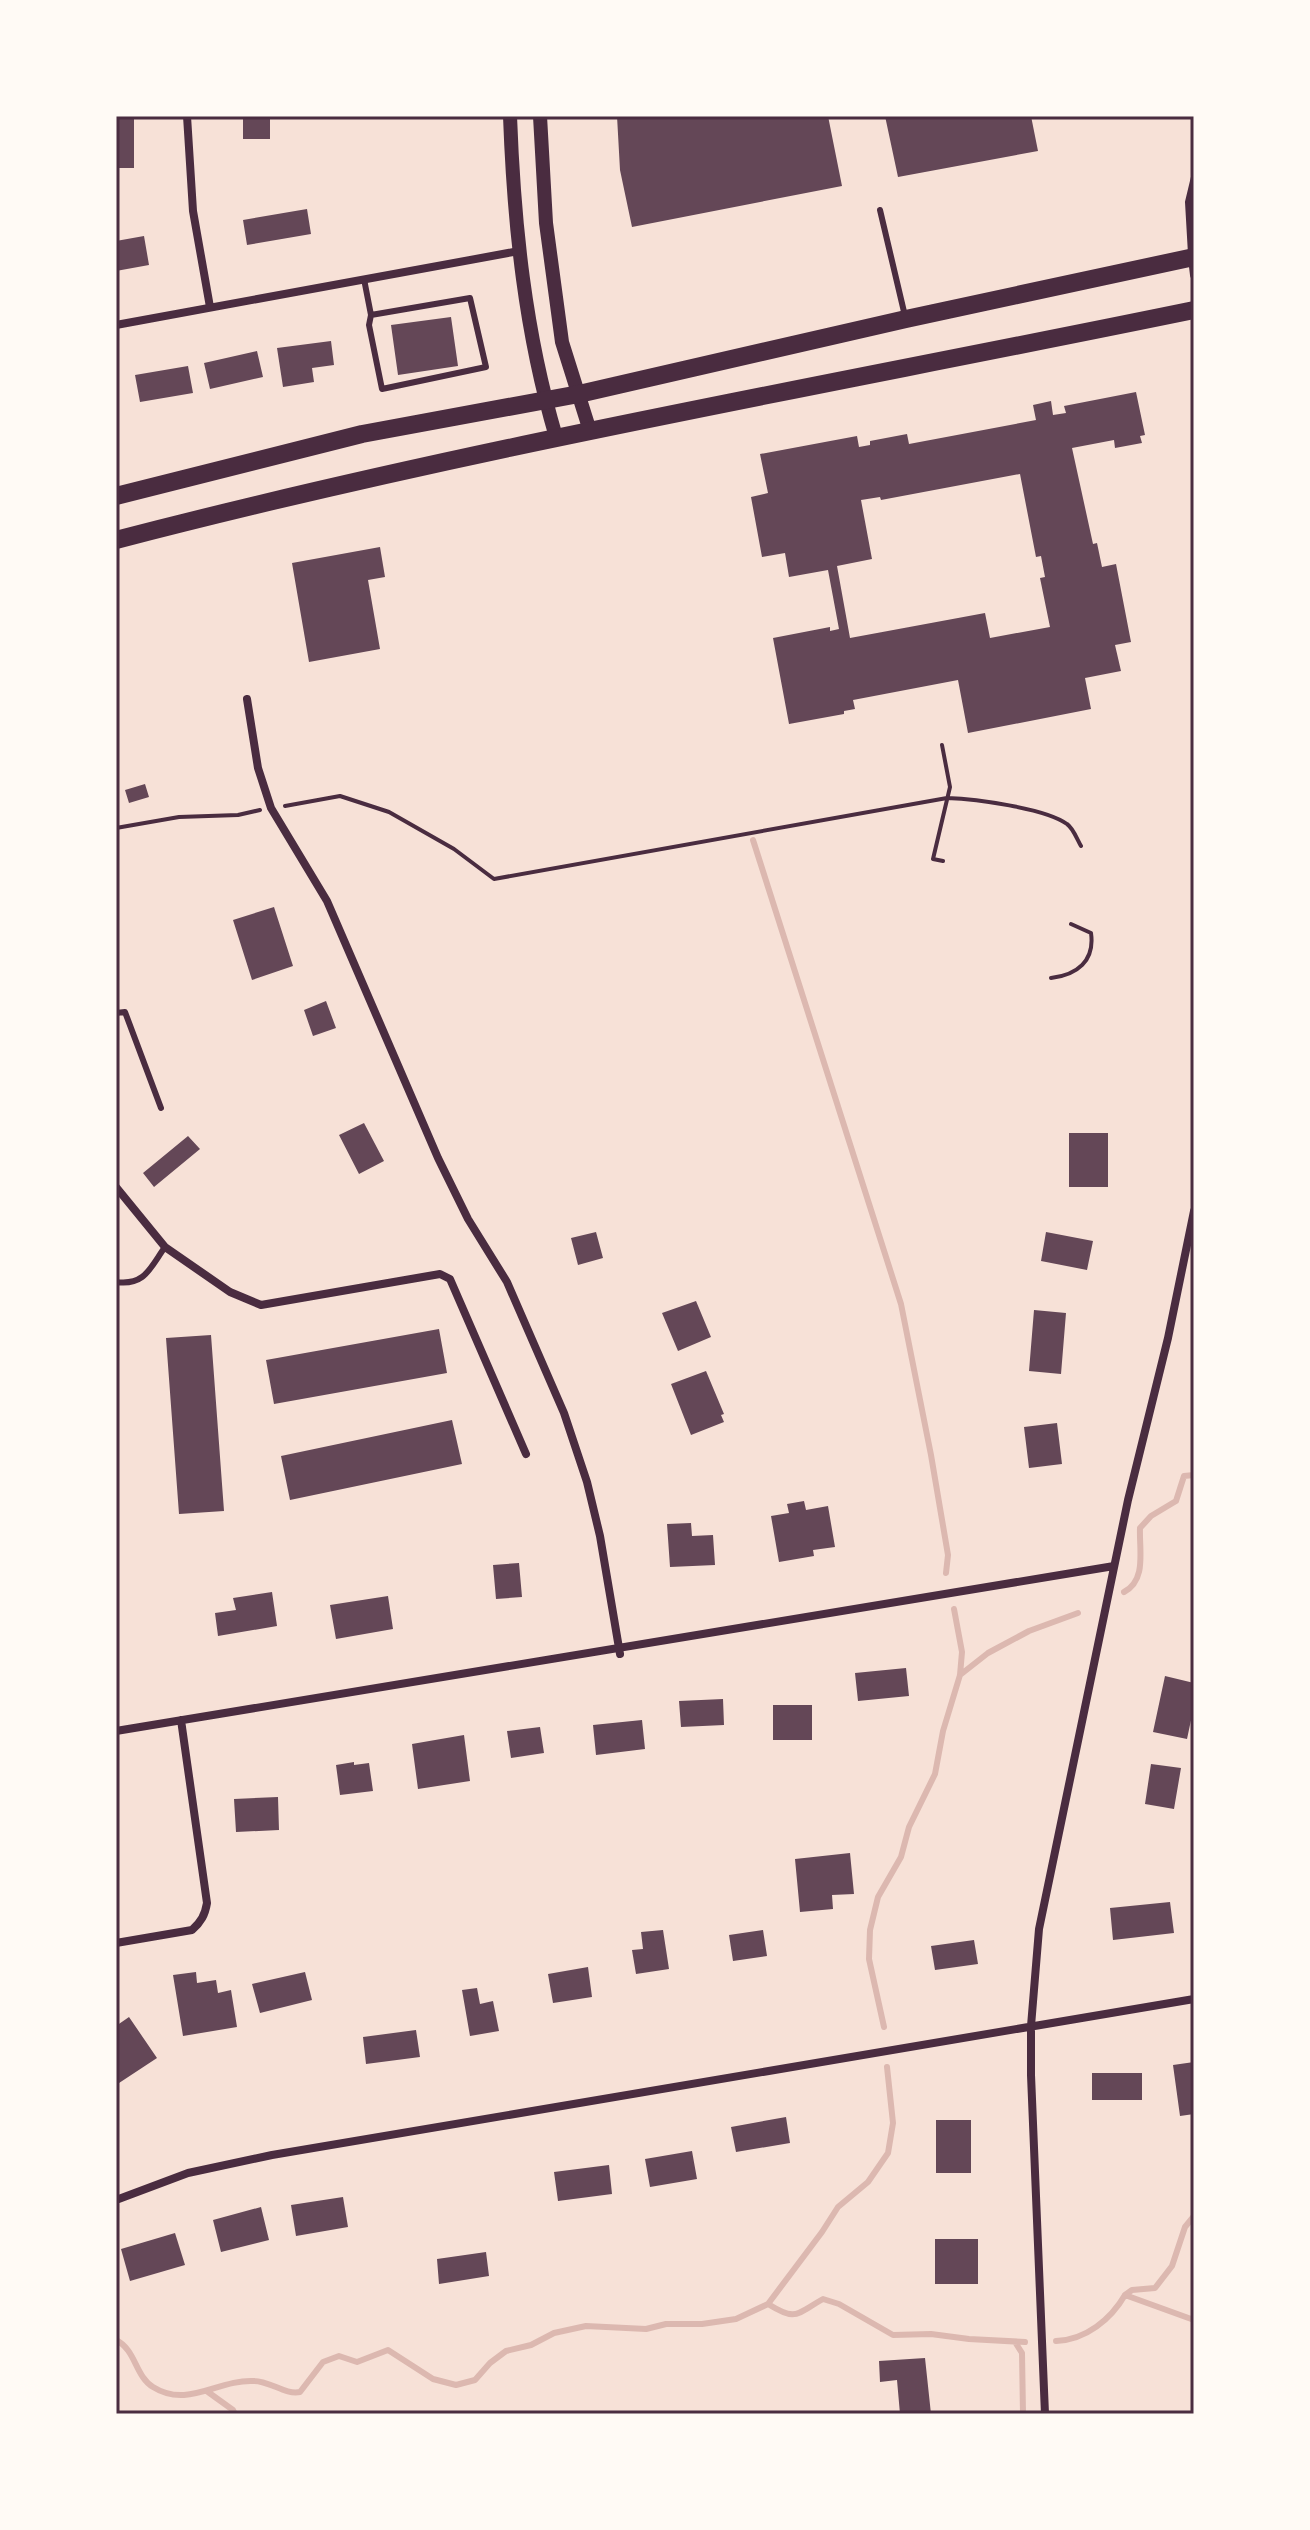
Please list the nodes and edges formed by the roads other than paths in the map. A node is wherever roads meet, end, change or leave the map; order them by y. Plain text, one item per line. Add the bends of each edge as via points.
1 (187, 116) edge
2 (510, 116) edge
3 (540, 116) edge
4 (1194, 177) edge
5 (880, 210) dead end
6 (519, 251) junction
7 (1193, 263) edge
8 (364, 279) junction
9 (210, 307) junction
10 (1194, 310) edge
11 (371, 315) junction
12 (906, 319) junction
13 (116, 325) edge
14 (579, 394) junction
15 (546, 401) junction
16 (590, 431) junction
17 (556, 437) junction
18 (116, 496) edge
19 (116, 540) edge
20 (247, 699) dead end
21 (116, 1013) edge
22 (161, 1108) dead end
23 (116, 1187) edge
24 (1194, 1211) edge
25 (165, 1247) junction
26 (116, 1282) edge
27 (526, 1454) dead end
28 (1114, 1566) junction
29 (620, 1650) junction
30 (181, 1720) junction
31 (116, 1731) edge
32 (116, 1943) edge
33 (1194, 1999) edge
34 (1031, 2026) junction
35 (116, 2200) edge
36 (1045, 2414) edge

1 - 9 street via 193,211
2 - 6 street
3 - 14 street via 552,276 562,342
4 - 7 lane via 1188,202
5 - 12 lane
6 - 8 street
6 - 15 street
7 - 12 main road
8 - 9 street
8 - 11 lane
9 - 13 street
10 - 16 main road
11 - 11 lane via 382,389 486,367 470,298
12 - 14 main road
14 - 15 main road
14 - 16 street
15 - 17 street
15 - 18 main road via 362,434
16 - 17 main road
17 - 19 main road
20 - 29 street via 258,768 271,808 327,901 438,1158 507,1282 564,1413 600,1536
21 - 22 lane via 125,1012
23 - 25 street
24 - 28 street
25 - 26 lane via 143,1278 130,1284
25 - 27 street via 230,1292 261,1305 440,1274 450,1279
28 - 29 street
28 - 34 street via 1039,1929
29 - 30 street
30 - 31 street
30 - 32 street via 206,1911 192,1930
33 - 34 street
34 - 35 street via 246,2160 188,2173
34 - 36 street

